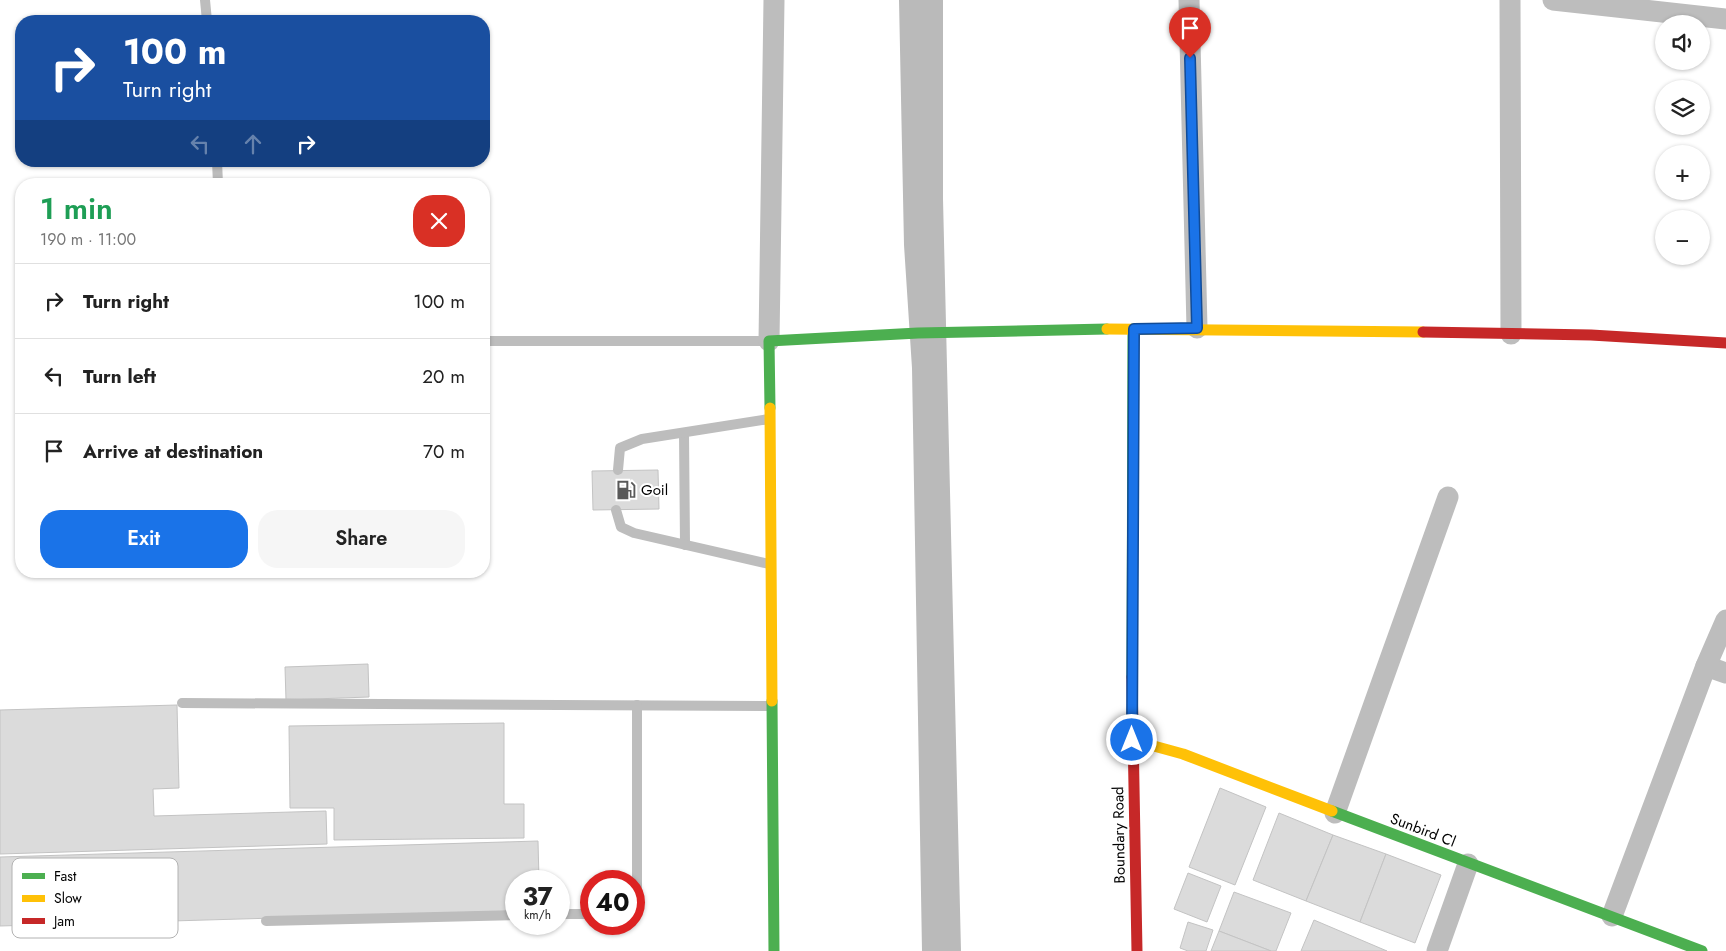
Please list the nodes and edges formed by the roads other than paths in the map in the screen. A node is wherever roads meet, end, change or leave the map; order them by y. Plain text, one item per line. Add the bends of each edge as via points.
1 (205, 0) edge
2 (774, 0) edge
3 (1189, 0) edge
4 (1510, 0) edge
5 (1553, 0) edge
6 (206, 15) edge
7 (1726, 19) edge
8 (1197, 328) junction
9 (1134, 329) junction
10 (1511, 334) junction
11 (490, 341) edge
12 (769, 341) junction
13 (1726, 343) edge
14 (770, 419) junction
15 (684, 434) junction
16 (618, 470) dead end
17 (1448, 496) dead end
18 (616, 510) dead end
19 (684, 545) junction
20 (772, 565) junction
21 (1726, 620) edge
22 (1706, 666) junction
23 (1726, 673) edge
24 (182, 703) dead end
25 (637, 705) junction
26 (773, 706) junction
27 (1132, 740) junction
28 (1335, 813) junction
29 (1468, 864) junction
30 (637, 870) edge
31 (505, 915) edge
32 (1612, 916) junction
33 (266, 921) dead end
34 (774, 951) edge
35 (1137, 951) edge
36 (1437, 951) edge
37 (1702, 951) edge

1 - 6 lane
2 - 12 street
3 - 8 street
4 - 10 street
5 - 7 street
8 - 9 street
8 - 10 street
9 - 12 street via 880,332
9 - 27 street, Boundary Road
10 - 13 street
11 - 12 lane
12 - 14 street
14 - 15 lane
14 - 20 street
15 - 16 lane via 642,439 620,448
15 - 19 lane
17 - 28 street
18 - 19 lane via 621,527
19 - 20 lane
20 - 26 street
21 - 22 street
22 - 23 street
22 - 32 street
24 - 25 lane
25 - 26 lane
25 - 30 lane
26 - 34 street
27 - 28 street, Sunbird Cl via 1183,754
27 - 35 street, Boundary Road
28 - 29 street, Sunbird Cl
29 - 32 street, Sunbird Cl
29 - 36 street
31 - 33 lane
32 - 37 street, Sunbird Cl

